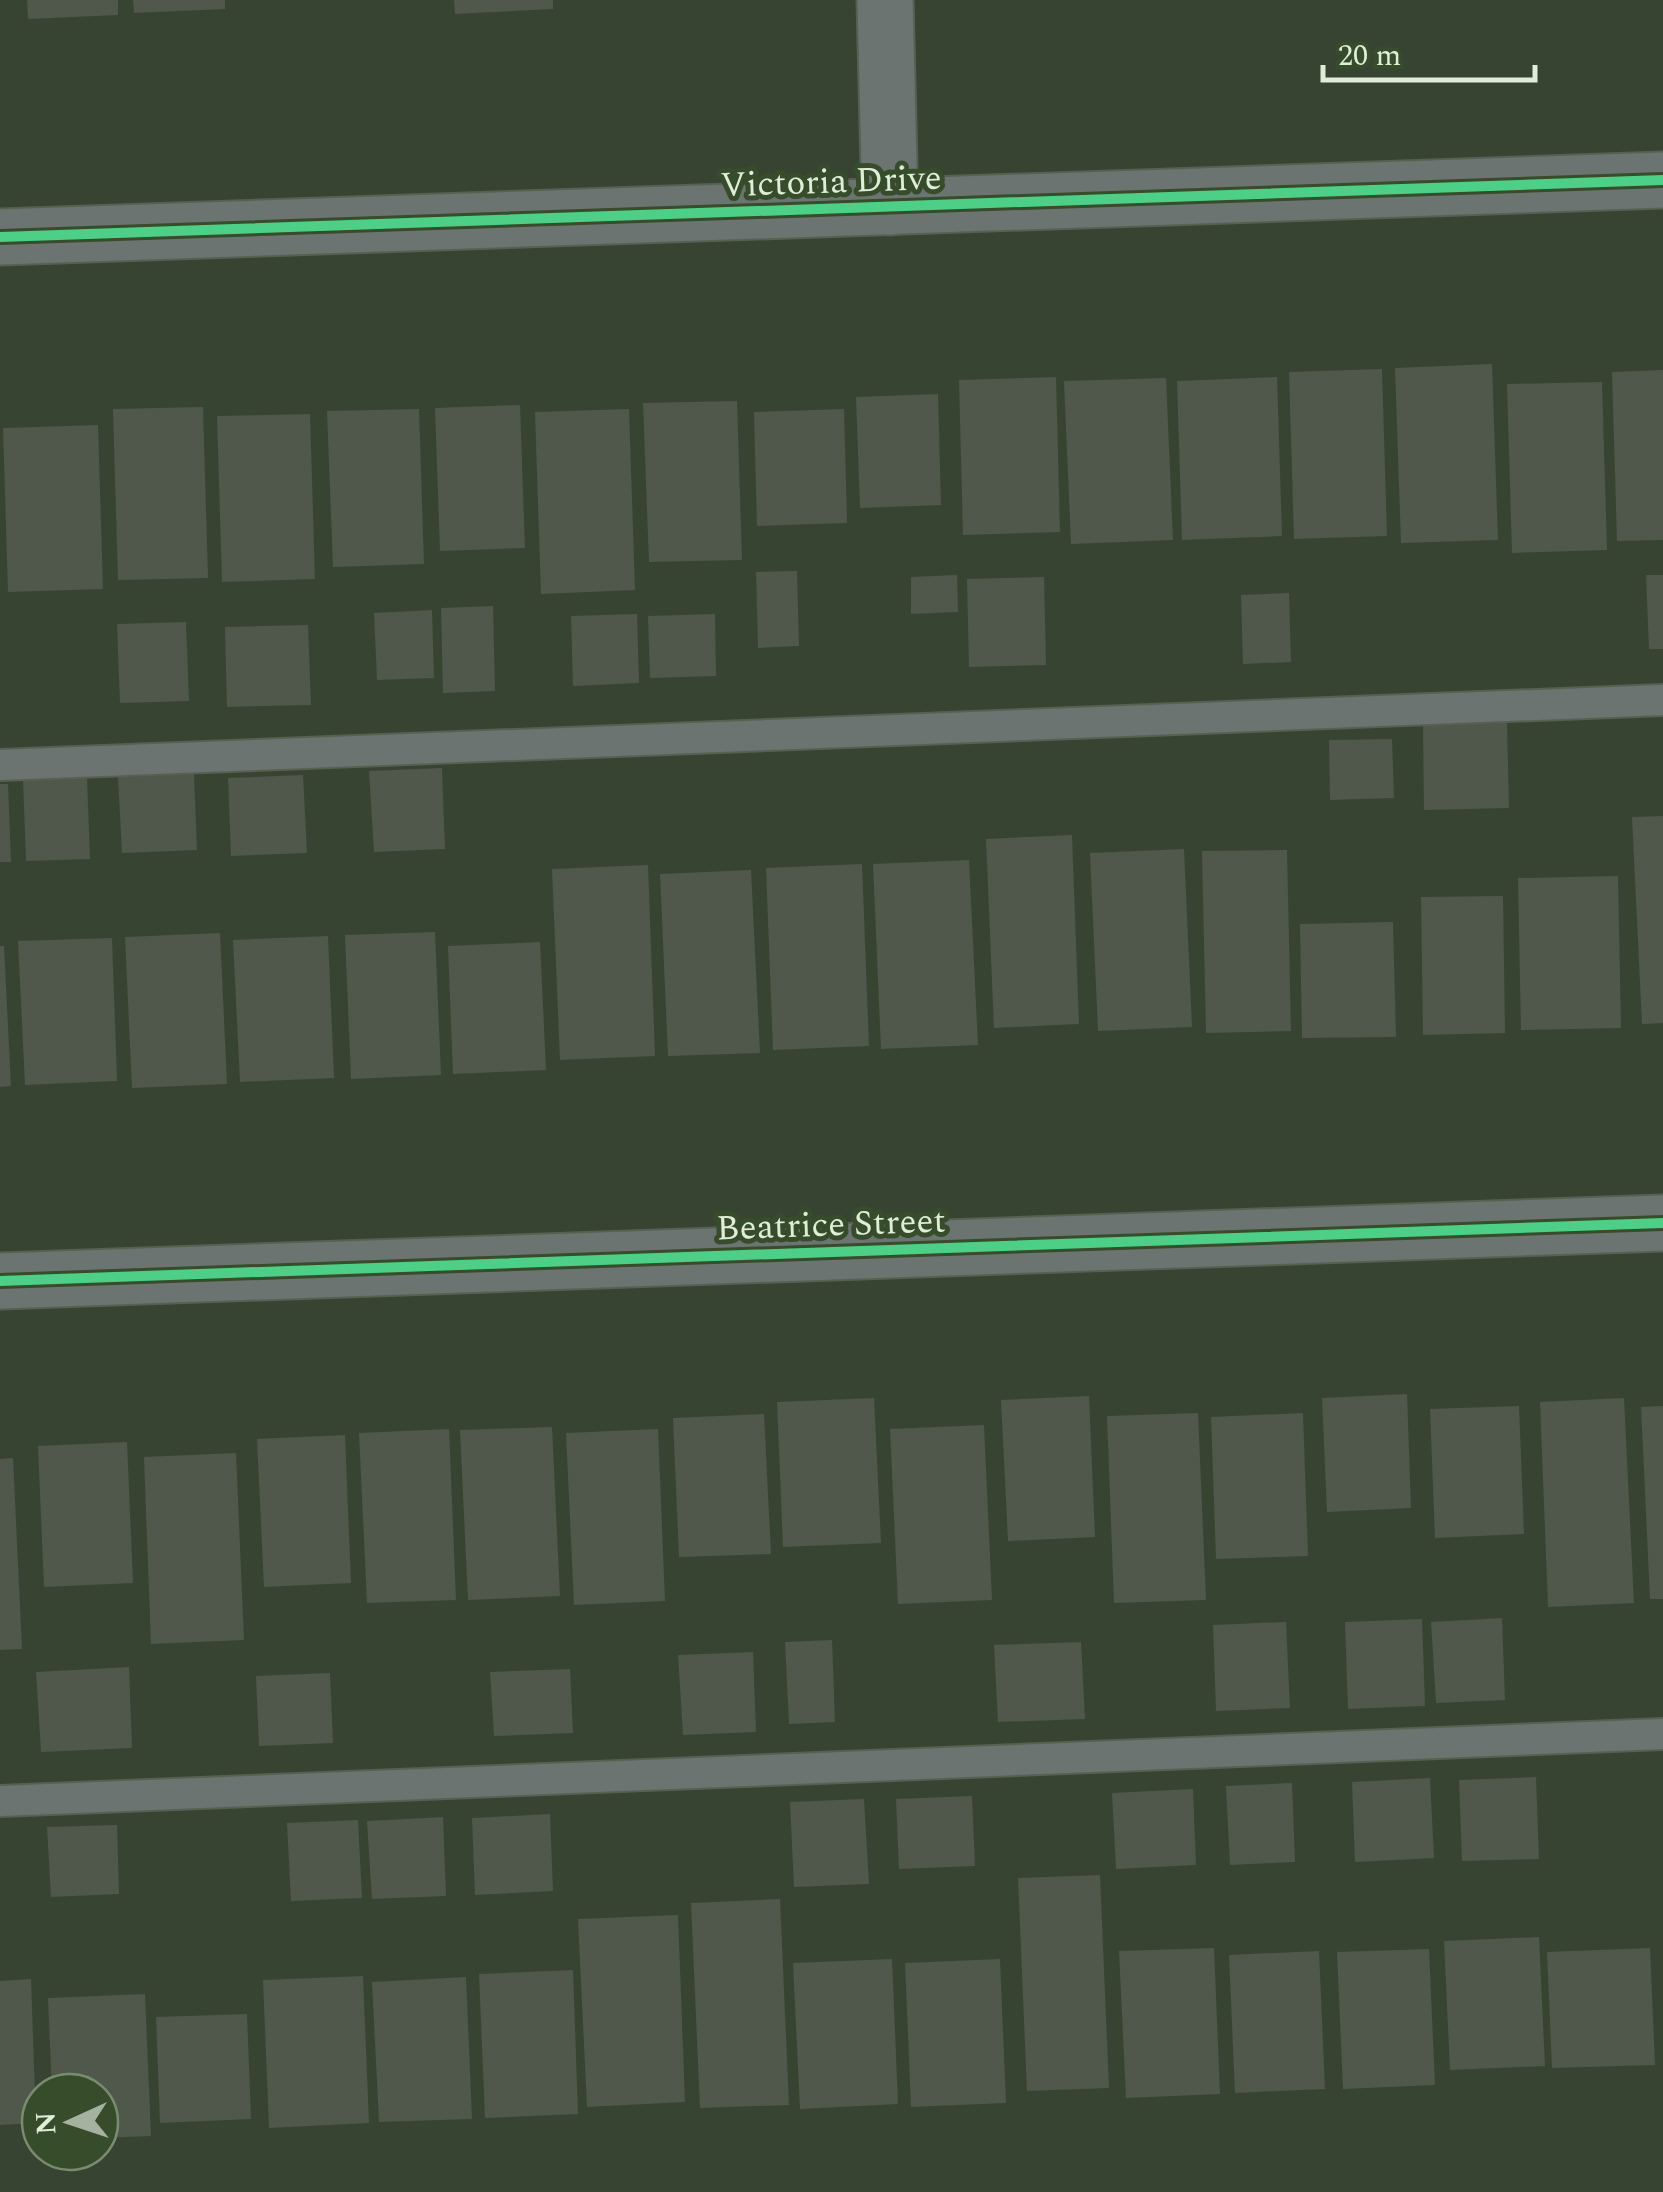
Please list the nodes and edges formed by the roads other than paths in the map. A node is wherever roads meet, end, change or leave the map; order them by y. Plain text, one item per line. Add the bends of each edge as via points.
1 (885, 0) edge
2 (1663, 180) edge
3 (890, 207) junction
4 (0, 237) edge
5 (1663, 700) edge
6 (0, 765) edge
7 (1663, 1223) edge
8 (0, 1281) edge
9 (1663, 1734) edge
10 (0, 1801) edge

1 - 3 street
2 - 3 street, Victoria Drive
3 - 4 street, Victoria Drive
5 - 6 lane
7 - 8 street, Beatrice Street
9 - 10 lane

